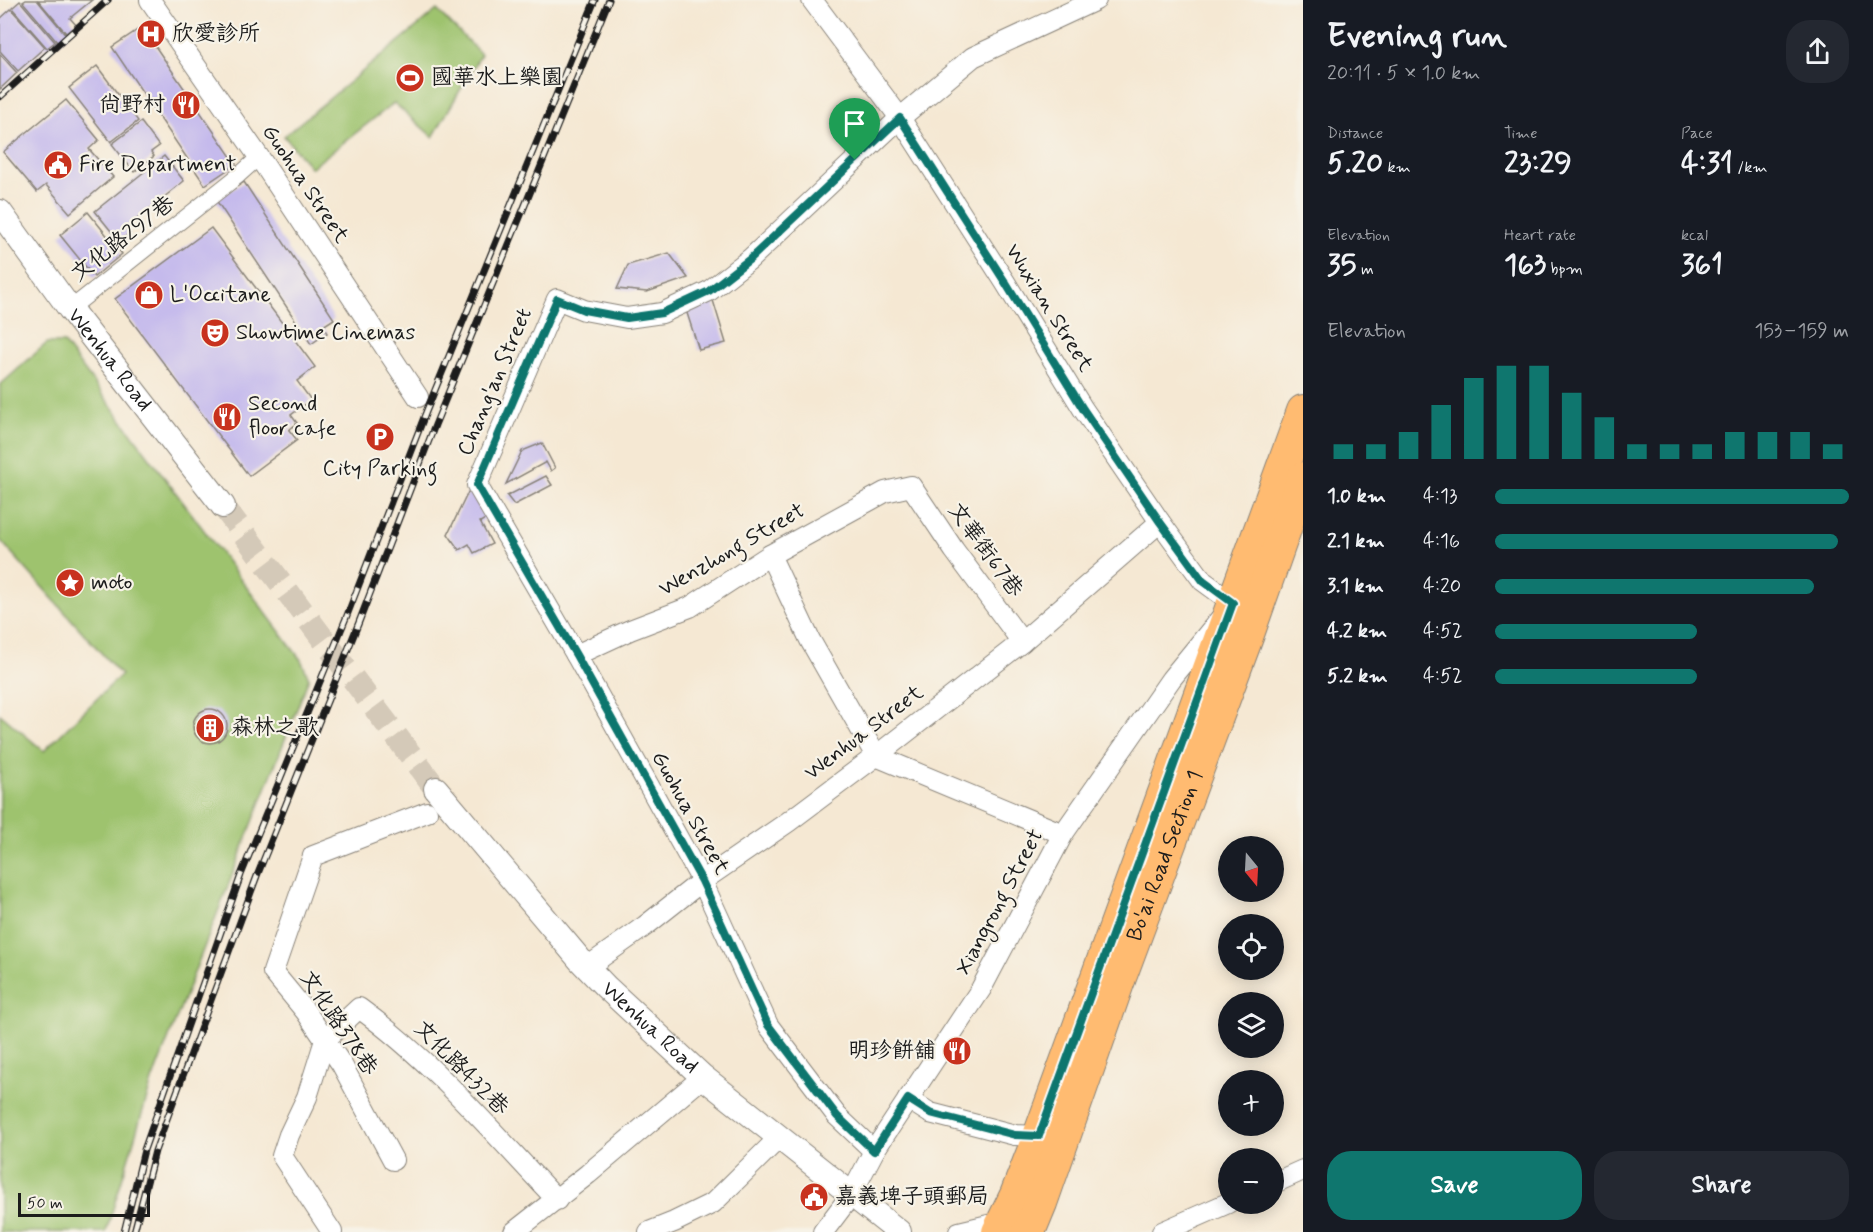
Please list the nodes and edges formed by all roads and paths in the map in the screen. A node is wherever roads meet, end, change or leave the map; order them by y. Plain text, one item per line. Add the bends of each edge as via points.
1 (150, 0) edge
2 (812, 0) edge
3 (1096, 0) edge
4 (900, 118) junction
5 (259, 157) junction
6 (0, 212) edge
7 (70, 309) junction
8 (418, 396) dead end
9 (1303, 411) edge
10 (1303, 478) edge
11 (477, 485) joint
12 (911, 486) joint
13 (223, 506) tunnel mouth
14 (1160, 522) junction
15 (770, 555) junction
16 (1233, 603) junction
17 (1247, 637) junction
18 (1022, 642) junction
19 (576, 655) junction
20 (876, 756) junction
21 (436, 789) tunnel mouth
22 (428, 812) dead end
23 (1064, 834) junction
24 (702, 881) junction
25 (586, 968) junction
26 (325, 1040) junction
27 (703, 1077) junction
28 (908, 1099) junction
29 (1039, 1136) junction
30 (780, 1137) junction
31 (874, 1151) junction
32 (393, 1160) dead end
33 (1303, 1170) edge
34 (1284, 1179) edge
35 (851, 1195) junction
36 (557, 1200) junction
37 (1218, 1207) edge
38 (1021, 1228) edge
39 (332, 1232) edge
40 (514, 1232) edge
41 (649, 1232) edge
42 (823, 1232) edge
43 (899, 1232) edge
44 (959, 1232) edge
45 (1162, 1232) edge

1 - 5 street, Guohua Street
2 - 4 street, Wuxian Street
3 - 4 street, Chang'an Street via 973,57
4 - 11 street, Chang'an Street via 750,259 709,291 662,313 627,318 584,310 557,299
4 - 14 street, Wuxian Street via 1083,409
5 - 7 street, 文化路297巷
5 - 8 street, Guohua Street
6 - 7 street, Wenhua Road
7 - 13 street, Wenhua Road
9 - 16 main road, Bo'ai Road Section 1
10 - 17 main road, Bo'ai Road Section 1
11 - 19 street, Guohua Street
12 - 15 street, Wenzhong Street via 885,492
12 - 18 street, 文華街67巷
14 - 16 street, Wuxian Street via 1203,581
14 - 18 street, Wenhua Street
15 - 19 street, Wenzhong Street via 690,607
15 - 20 street via 810,639
16 - 17 street
16 - 23 street, Xiangrong Street via 1171,679
16 - 29 main road, Bo'ai Road Section 1
17 - 38 main road, Bo'ai Road Section 1 via 1118,982 1041,1203
18 - 20 street, Wenhua Street
19 - 24 street, Guohua Street
20 - 23 street
20 - 24 street, Wenhua Street
21 - 25 street, Wenhua Road
22 - 26 street, 文化路378巷 via 313,856 273,972
23 - 28 street, Xiangrong Street via 981,989
24 - 25 street, Wenhua Street
24 - 31 street, Guohua Street via 768,1025 837,1116
25 - 27 street, Wenhua Road
26 - 32 street, 文化路378巷
26 - 36 street, 文化路432巷 via 359,1008 447,1084
26 - 39 street via 282,1156
27 - 30 street, Wenhua Road
27 - 36 street
28 - 29 street via 930,1113 1015,1135
28 - 31 street, Xiangrong Street
29 - 38 main road, Bo'ai Road Section 1 via 1016,1195
30 - 35 street, Wenhua Road
30 - 41 street via 713,1203
31 - 35 street, Xiangrong Street
33 - 34 street
35 - 42 street, Xiangrong Street
35 - 43 street, Wenhua Road
36 - 40 street
37 - 45 street
38 - 44 street

